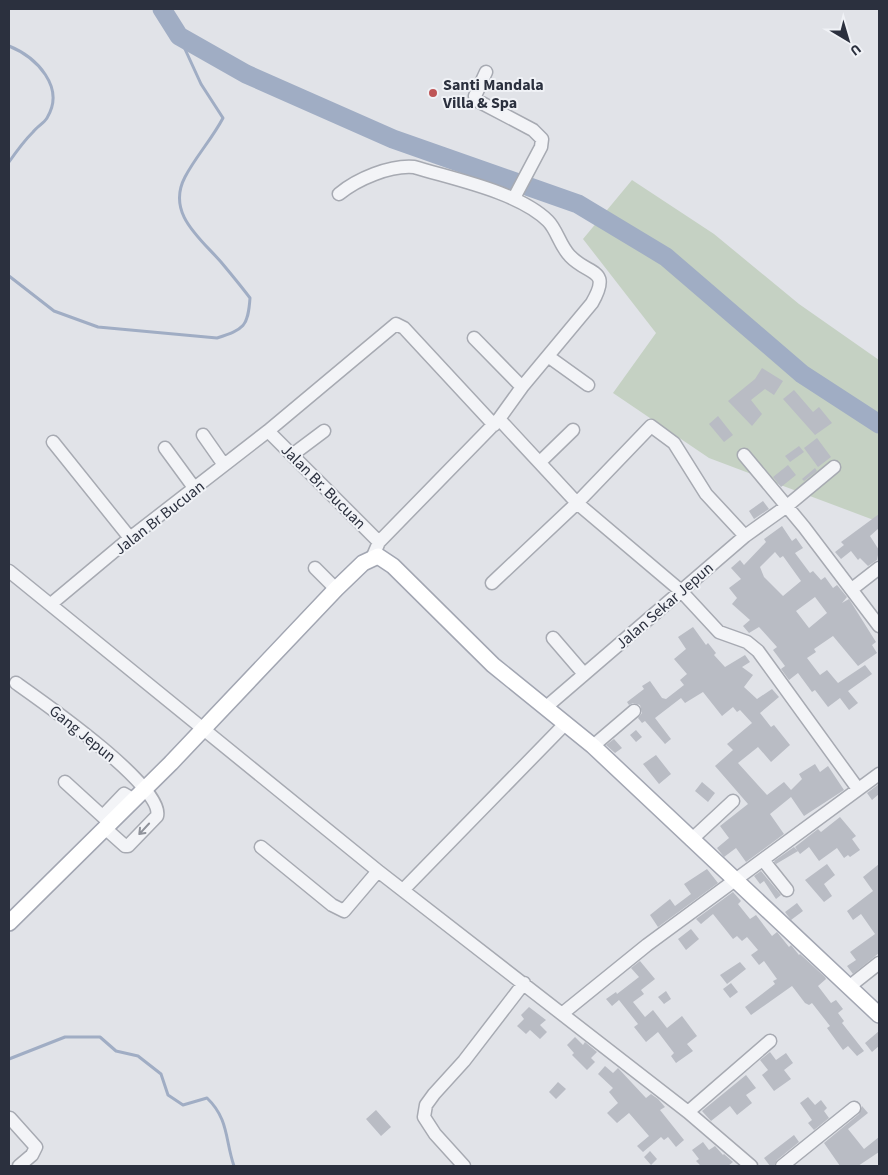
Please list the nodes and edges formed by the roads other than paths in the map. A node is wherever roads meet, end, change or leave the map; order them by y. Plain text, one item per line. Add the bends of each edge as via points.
1 (486, 72) dead end
2 (339, 194) dead end
3 (515, 196) junction
4 (474, 338) dead end
5 (549, 357) junction
6 (588, 385) dead end
7 (522, 388) junction
8 (497, 422) junction
9 (573, 430) dead end
10 (268, 431) junction
11 (324, 431) dead end
12 (203, 435) dead end
13 (53, 442) dead end
14 (165, 448) dead end
15 (292, 454) junction
16 (744, 455) dead end
17 (540, 462) junction
18 (224, 465) junction
19 (834, 467) dead end
20 (195, 489) junction
21 (577, 503) junction
22 (787, 506) junction
23 (745, 536) junction
24 (130, 538) junction
25 (379, 542) junction
26 (373, 556) junction
27 (315, 568) dead end
28 (879, 568) edge
29 (9, 571) edge
30 (492, 582) dead end
31 (336, 589) junction
32 (852, 589) junction
33 (681, 591) junction
34 (51, 604) junction
35 (879, 626) edge
36 (553, 638) dead end
37 (584, 674) junction
38 (16, 683) dead end
39 (545, 708) junction
40 (634, 711) dead end
41 (565, 724) junction
42 (201, 730) junction
43 (593, 746) junction
44 (879, 774) edge
45 (65, 782) dead end
46 (858, 789) junction
47 (139, 795) junction
48 (733, 802) dead end
49 (107, 823) junction
50 (691, 840) junction
51 (261, 847) dead end
52 (763, 860) junction
53 (378, 871) junction
54 (734, 881) junction
55 (403, 890) junction
56 (787, 890) dead end
57 (9, 923) edge
58 (879, 963) edge
59 (524, 983) junction
60 (850, 986) junction
61 (878, 1012) edge
62 (563, 1013) junction
63 (770, 1041) dead end
64 (854, 1108) dead end
65 (688, 1112) junction
66 (10, 1118) edge
67 (19, 1166) edge
68 (464, 1166) edge
69 (750, 1166) edge
70 (782, 1166) edge

1 - 3 street via 476,100 533,130 542,139
2 - 3 street via 357,182 403,166
3 - 5 street via 548,221 571,258 596,274 601,282 592,303
4 - 7 street
5 - 6 street
5 - 7 street
7 - 8 street
8 - 10 street, Jalan Br Bucuan via 398,324
8 - 17 street
8 - 25 street
9 - 17 street
10 - 15 street, Jalan Br. Bucuan
10 - 18 street, Jalan Br Bucuan
11 - 15 street
12 - 18 street
13 - 24 street
14 - 20 street
15 - 25 street, Jalan Br. Bucuan
16 - 22 street
17 - 21 street
18 - 20 street, Jalan Br Bucuan
19 - 22 street, Jalan Sekar Jepun
20 - 24 street, Jalan Br Bucuan
21 - 23 street via 653,426 674,443 706,494
21 - 30 street
21 - 33 street
22 - 23 street, Jalan Sekar Jepun
22 - 32 street
23 - 33 street, Jalan Sekar Jepun
24 - 34 street, Jalan Br Bucuan
25 - 26 street
26 - 31 main road
26 - 39 main road via 387,560 493,665
27 - 31 street
28 - 32 street
29 - 34 street
31 - 42 main road
32 - 35 street
33 - 37 street, Jalan Sekar Jepun
33 - 46 street via 719,632 747,642 758,651
34 - 42 street
36 - 37 street
37 - 39 street, Jalan Sekar Jepun
38 - 47 street, Gang Jepun via 109,753
39 - 41 main road
40 - 43 street
41 - 43 main road
41 - 55 street
42 - 47 main road
42 - 53 street
43 - 50 main road
44 - 46 street
45 - 49 street
46 - 52 street
47 - 49 main road
47 -> 49 street, Gang Jepun via 158,814 130,845 125,846
48 - 50 street
49 - 57 main road
50 - 54 main road
51 - 53 street via 344,911
52 - 54 street
52 - 56 street
53 - 55 street
54 - 60 main road
54 - 62 street
55 - 59 street
58 - 60 street
59 - 62 street
59 - 68 street via 426,1104 424,1117
60 - 61 main road
62 - 65 street
63 - 65 street
64 - 70 street
65 - 69 street
66 - 67 street via 36,1148 32,1156

